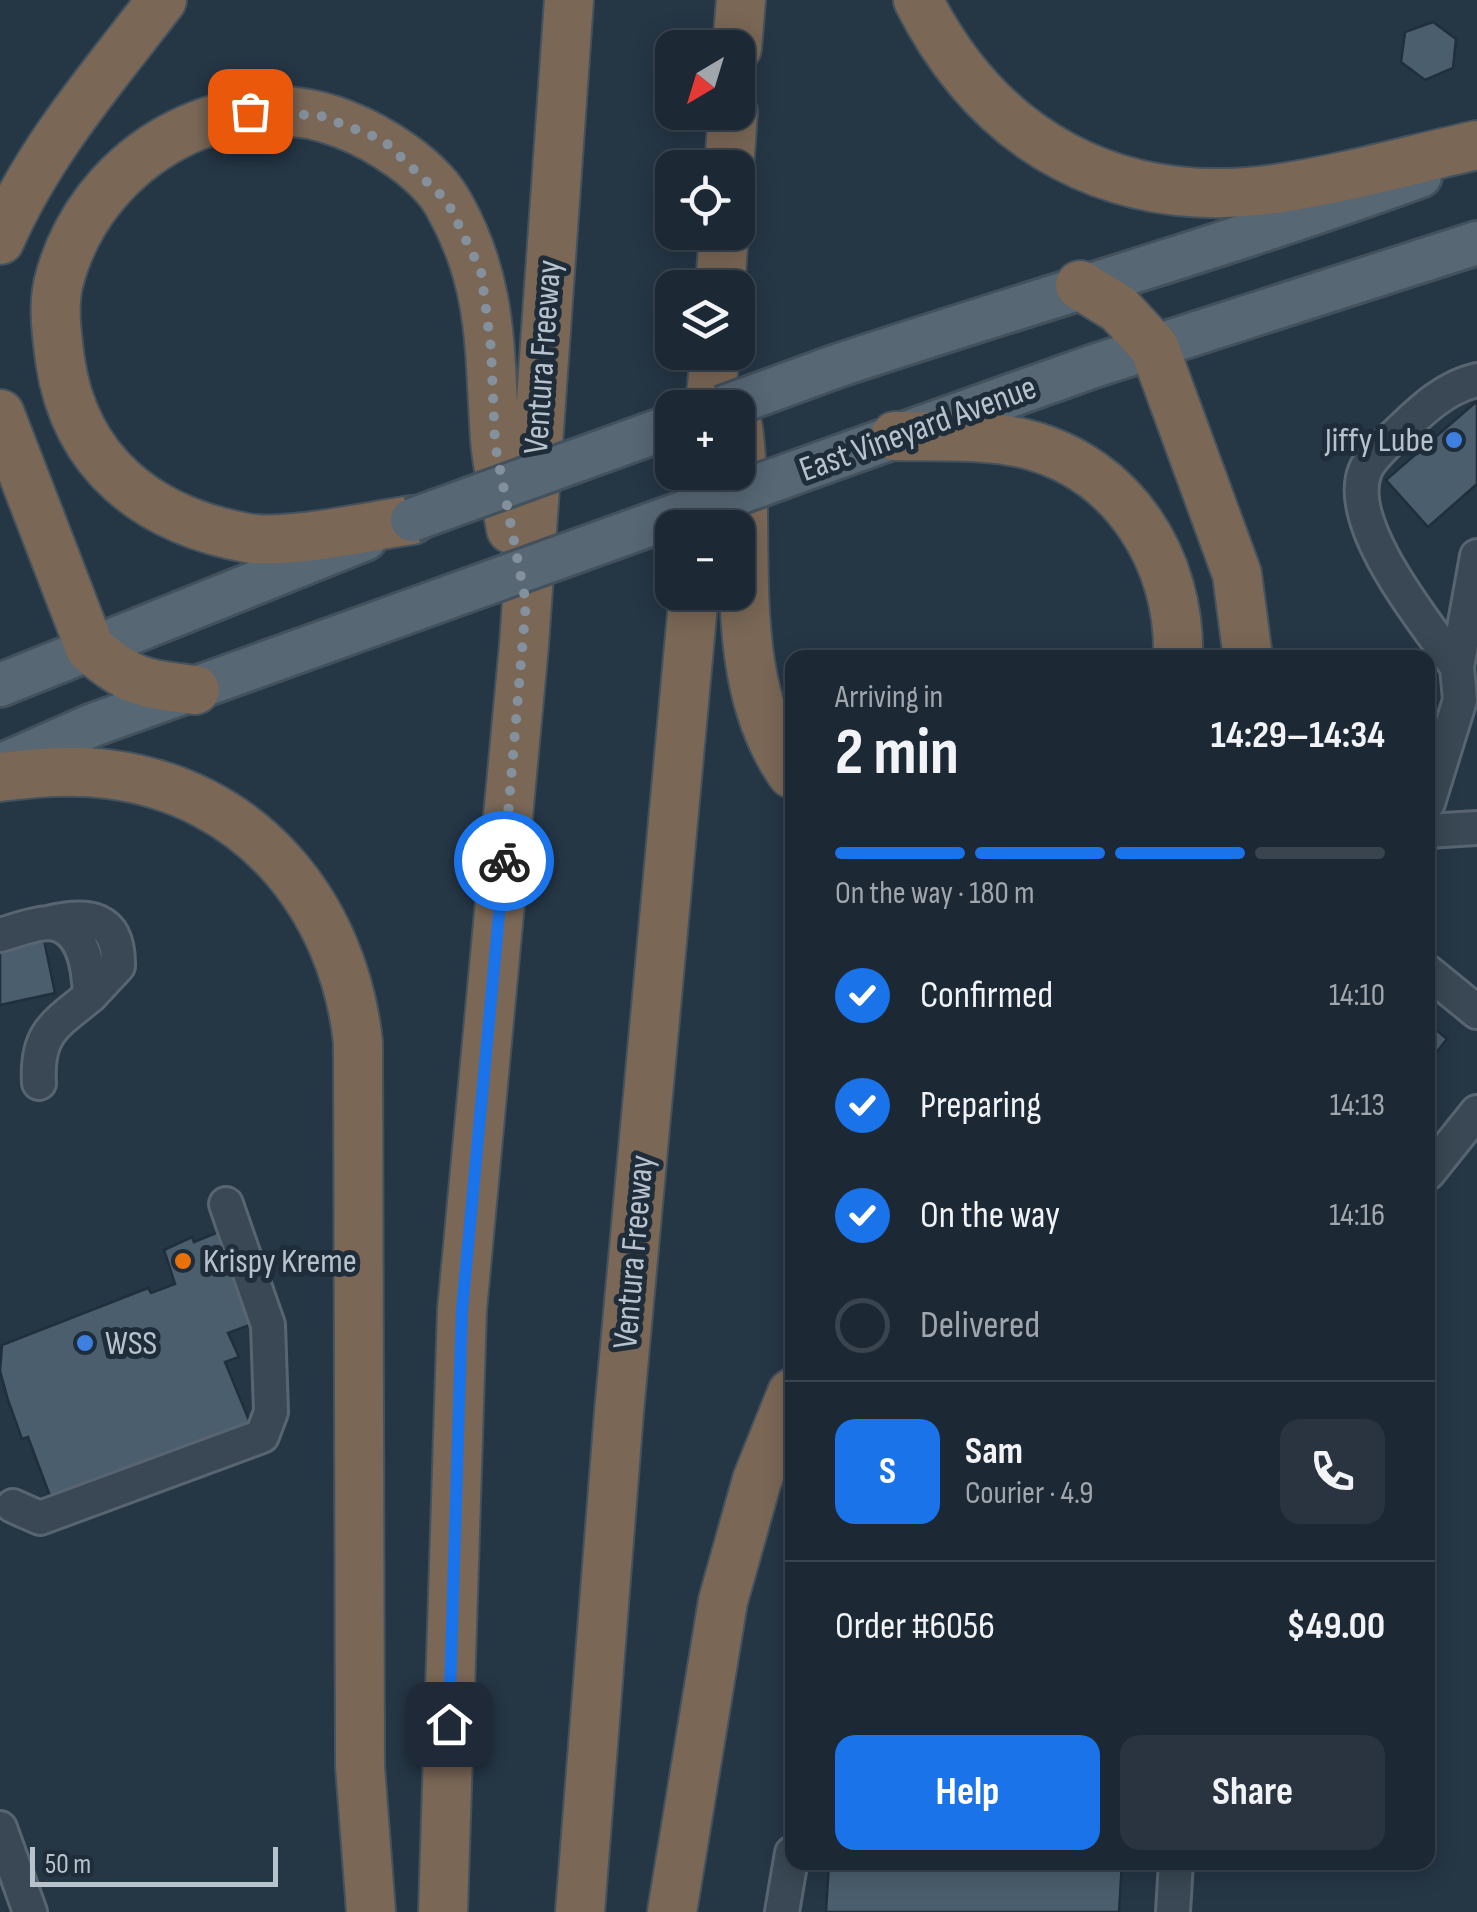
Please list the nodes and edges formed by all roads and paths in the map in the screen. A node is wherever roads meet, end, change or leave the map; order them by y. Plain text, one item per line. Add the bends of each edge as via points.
1 (162, 0) edge
2 (569, 0) edge
3 (741, 0) edge
4 (918, 0) edge
5 (738, 30) edge
6 (1477, 145) edge
7 (1477, 155) edge
8 (0, 240) edge
9 (1466, 253) edge
10 (1080, 285) junction
11 (1154, 348) junction
12 (1477, 380) edge
13 (755, 396) edge
14 (0, 414) edge
15 (655, 432) edge
16 (895, 436) junction
17 (742, 490) edge
18 (412, 520) junction
19 (1477, 556) edge
20 (526, 603) junction
21 (692, 610) edge
22 (90, 648) junction
23 (1177, 650) edge
24 (1247, 650) edge
25 (1456, 667) junction
26 (0, 685) edge
27 (196, 690) junction
28 (785, 761) edge
29 (0, 766) edge
30 (0, 777) edge
31 (1435, 780) edge
32 (1477, 828) edge
33 (1435, 830) edge
34 (0, 935) edge
35 (1435, 978) edge
36 (1477, 1012) edge
37 (39, 1083) dead end
38 (1477, 1112) edge
39 (1435, 1165) edge
40 (226, 1204) dead end
41 (785, 1411) edge
42 (13, 1506) dead end
43 (0, 1828) edge
44 (789, 1870) edge
45 (1176, 1870) edge
46 (30, 1912) edge
47 (371, 1912) edge
48 (443, 1912) edge
49 (580, 1912) edge
50 (672, 1912) edge
51 (782, 1912) edge
52 (1173, 1912) edge

1 - 8 highway via 62,129
2 - 20 highway, Ventura Freeway
3 - 5 highway
4 - 6 highway via 964,74 1001,112 1062,158 1122,182 1191,192 1274,189
7 - 10 main road via 1262,233
9 - 11 main road, East Vineyard Avenue
10 - 11 highway via 1118,309
10 - 13 main road, bridge
11 - 16 main road, East Vineyard Avenue
11 - 24 highway via 1237,574
12 - 25 street via 1425,407 1390,441 1366,468 1360,498 1370,533
14 - 22 highway
15 - 18 main road, bridge
16 - 23 highway via 1004,440 1050,452 1093,475 1129,508 1156,548 1173,593
16 - 27 main road, East Vineyard Avenue, bridge
17 - 28 highway via 752,670 763,719
18 - 20 highway via 252,539 182,522 128,488 90,448 65,394 58,286 76,236 102,193 144,153 196,123 250,111 321,116 383,140 447,201 481,271 495,444
18 - 22 main road
19 - 25 street
20 - 48 highway, Ventura Freeway via 462,1310
21 - 49 highway, Ventura Freeway
22 - 26 main road
22 - 27 highway via 140,684
25 - 31 street via 1460,700
27 - 29 main road, East Vineyard Avenue
30 - 47 highway via 106,774 166,786 213,809 298,881 342,959 358,1042 360,1766
32 - 33 street
34 - 37 street via 48,923 61,927 79,942 89,970 90,996 39,1048
35 - 36 street
38 - 39 street
40 - 42 street via 268,1325 271,1412 262,1436 40,1518
41 - 50 highway via 723,1601
43 - 46 street
44 - 51 street
45 - 52 street

